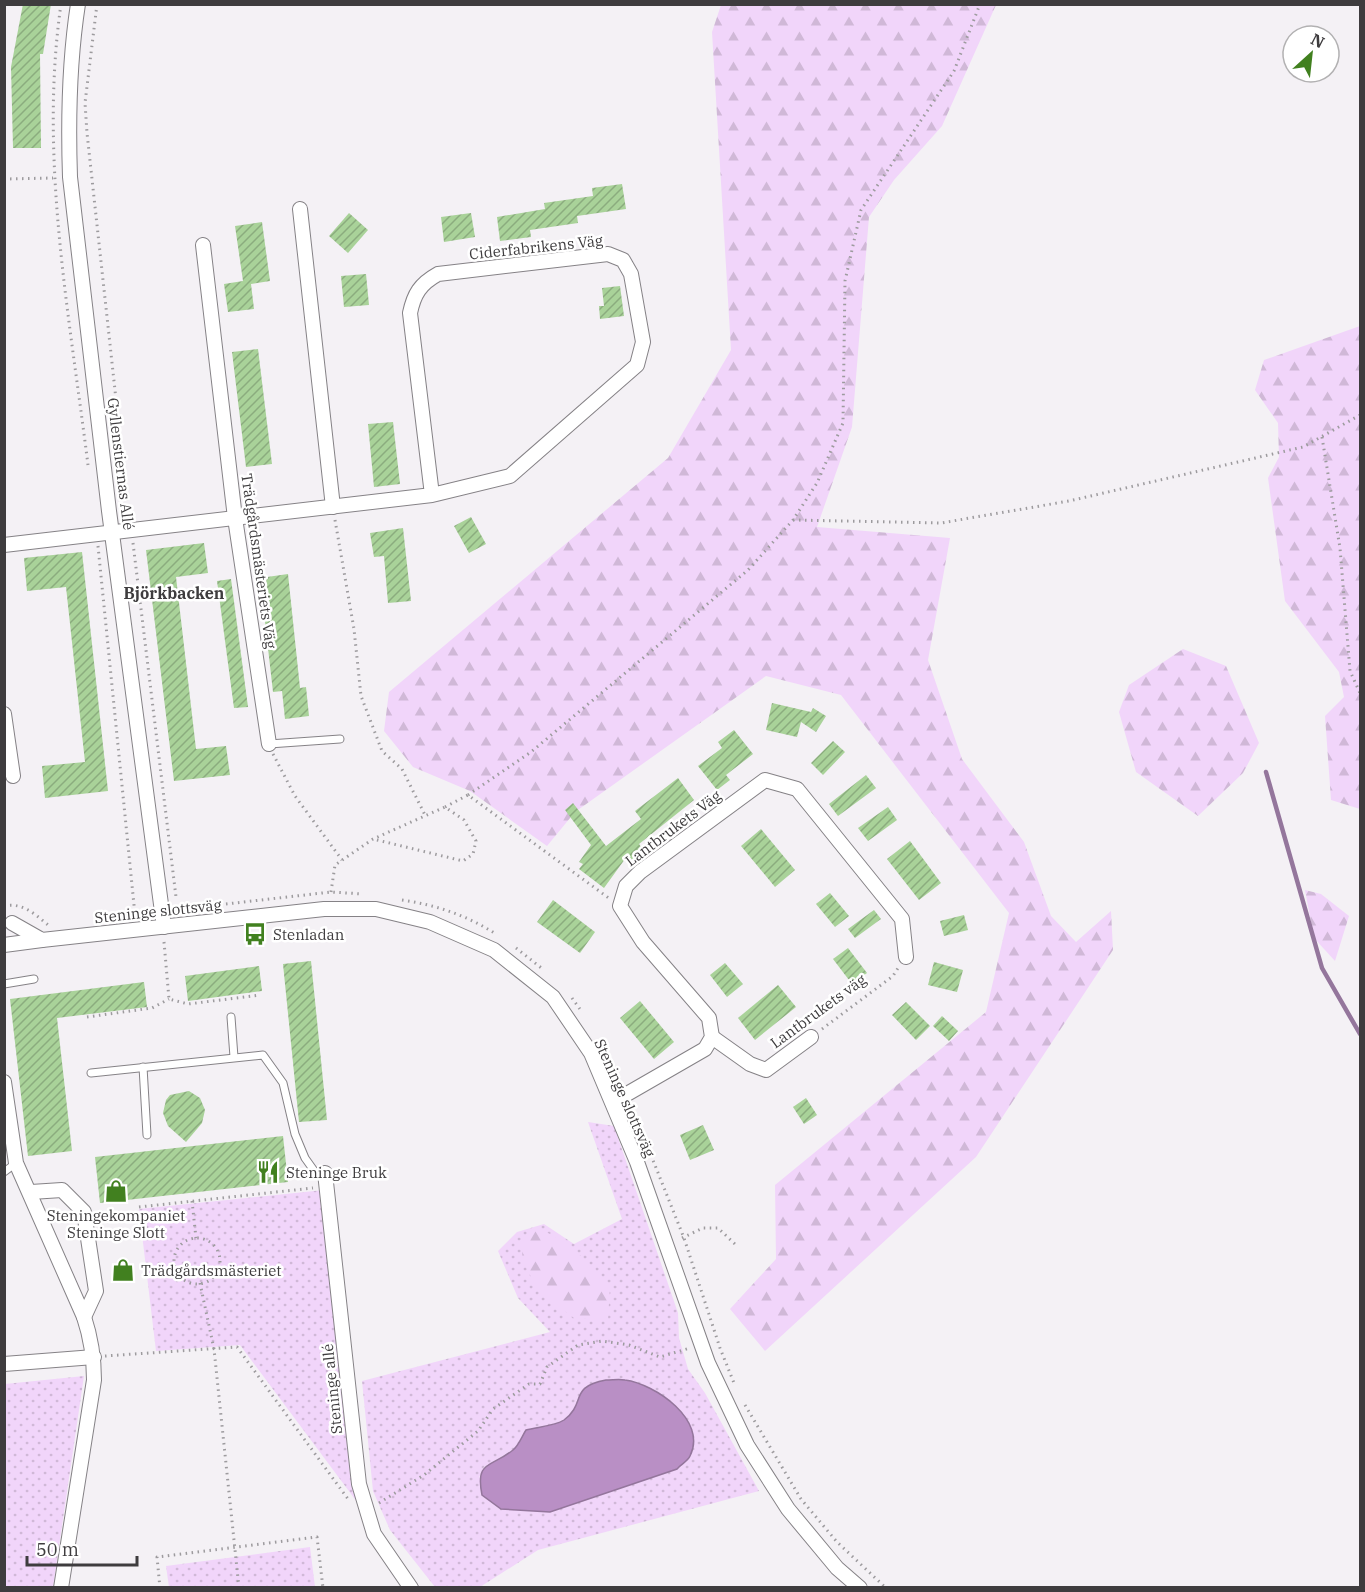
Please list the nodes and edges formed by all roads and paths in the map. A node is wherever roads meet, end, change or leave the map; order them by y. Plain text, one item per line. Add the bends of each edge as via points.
1 (78, 4) edge
2 (97, 4) edge
3 (980, 4) edge
4 (70, 177) junction
5 (4, 179) edge
6 (300, 209) dead end
7 (203, 245) dead end
8 (1360, 415) edge
9 (1322, 437) junction
10 (432, 495) junction
11 (333, 507) junction
12 (235, 518) junction
13 (793, 520) junction
14 (131, 530) junction
15 (113, 532) junction
16 (96, 535) junction
17 (4, 545) edge
18 (1360, 693) edge
19 (4, 714) edge
20 (340, 739) dead end
21 (269, 744) junction
22 (13, 776) dead end
23 (468, 795) junction
24 (445, 807) junction
25 (425, 815) junction
26 (373, 839) junction
27 (342, 860) junction
28 (332, 892) junction
29 (366, 894) dead end
30 (400, 899) dead end
31 (176, 900) dead end
32 (224, 905) dead end
33 (4, 906) edge
34 (620, 906) junction
35 (135, 917) junction
36 (125, 919) dead end
37 (163, 921) junction
38 (12, 923) dead end
39 (52, 928) dead end
40 (498, 936) dead end
41 (42, 940) junction
42 (164, 942) dead end
43 (4, 945) edge
44 (515, 948) dead end
45 (906, 957) joint
46 (548, 974) dead end
47 (34, 979) dead end
48 (4, 984) edge
49 (260, 995) dead end
50 (569, 995) dead end
51 (169, 999) junction
52 (87, 1017) dead end
53 (231, 1017) dead end
54 (588, 1021) dead end
55 (712, 1038) junction
56 (811, 1038) joint
57 (605, 1050) dead end
58 (234, 1057) junction
59 (143, 1067) junction
60 (91, 1073) dead end
61 (4, 1082) edge
62 (627, 1095) junction
63 (613, 1102) junction
64 (147, 1135) dead end
65 (16, 1163) junction
66 (4, 1172) edge
67 (326, 1180) junction
68 (31, 1192) junction
69 (192, 1200) junction
70 (138, 1207) dead end
71 (196, 1238) junction
72 (684, 1238) junction
73 (666, 1243) junction
74 (736, 1246) dead end
75 (200, 1283) junction
76 (84, 1317) junction
77 (702, 1345) junction
78 (214, 1349) junction
79 (94, 1357) junction
80 (4, 1364) edge
81 (737, 1388) dead end
82 (741, 1397) dead end
83 (360, 1509) junction
84 (234, 1547) junction
85 (61, 1587) edge
86 (160, 1587) edge
87 (239, 1587) edge
88 (323, 1587) edge
89 (411, 1587) edge
90 (860, 1587) edge
91 (886, 1587) edge

1 - 4 street, Gyllenstiernas Allé via 68,123
2 - 14 path via 85,103 87,134
3 - 13 path via 954,71 861,210 845,281 843,423 818,483
4 - 5 path
4 - 15 street, Gyllenstiernas Allé
6 - 11 street
7 - 12 street, Trädgårdsmästeriets Väg
8 - 9 path
9 - 13 path via 1303,447 1081,498 941,523
9 - 18 path via 1340,548 1350,671
10 - 10 street, Ciderfabrikens Väg via 510,476 637,365 643,342 631,274 623,260 608,254 438,274 423,282 413,297 410,313
10 - 11 street, Ciderfabrikens Väg
11 - 12 street, Ciderfabrikens Väg
11 - 25 path via 350,598 361,696 382,751 402,769
12 - 14 street, Ciderfabrikens Väg
12 - 21 street, Trädgårdsmästeriets Väg
13 - 23 path via 748,570 531,752
14 - 15 street, Ciderfabrikens Väg
14 - 31 path
15 - 16 street, Ciderfabrikens Väg
15 - 37 street, Gyllenstiernas Allé
16 - 17 street, Ciderfabrikens Väg
16 - 35 path
19 - 22 street
20 - 21 lane
21 - 27 path via 295,796
23 - 24 path
23 - 34 path
24 - 25 path
24 - 26 path via 464,820 476,841 472,854 463,861
25 - 26 path
26 - 27 path
27 - 28 path via 335,865
28 - 29 path
28 - 32 path
30 - 40 path via 435,905
33 - 39 path via 12,904 30,910
34 - 45 street, Lantbrukets Väg via 626,886 640,872 765,780 797,789 902,920
34 - 55 street via 643,942 709,1018
35 - 36 path
35 - 37 path
37 - 41 street, Steninge slottsväg
37 - 63 street, Steninge slottsväg via 376,909 430,922 494,950 552,997 591,1053
38 - 41 street
41 - 43 street, Steninge slottsväg
42 - 51 path
44 - 46 path
45 - 56 path, Lantbrukets väg via 893,976
47 - 48 lane
49 - 51 path via 188,1004
50 - 54 path
51 - 52 path via 152,1008
53 - 58 lane
55 - 56 street, Lantbrukets väg via 766,1070
55 - 62 street via 705,1049
57 - 62 path
58 - 59 lane
58 - 67 lane via 262,1055 283,1083 305,1158
59 - 60 lane
59 - 64 lane
61 - 65 street
62 - 63 street
62 - 72 path
63 - 73 street, Steninge slottsväg
65 - 66 lane
65 - 68 street
67 - 69 path
67 - 83 street, Steninge allé
68 - 76 street
68 - 76 street via 62,1190 84,1212 96,1291
69 - 70 path
69 - 71 path
71 - 75 path via 211,1242 219,1255 214,1277
71 - 75 path via 183,1243 175,1263 186,1280
72 - 73 path
72 - 74 path via 704,1228 718,1228
72 - 81 path
73 - 77 street, Steninge slottsväg
75 - 78 path
76 - 79 street
77 - 83 path via 660,1357 629,1345 602,1341 578,1346 547,1367 540,1384 529,1384 493,1409 478,1431 424,1475
77 - 90 street, Steninge slottsväg via 747,1444 788,1509 837,1568
78 - 79 path
78 - 83 path via 237,1347
78 - 84 path
79 - 80 street
79 - 85 street via 94,1380
82 - 91 path via 801,1499 837,1542
83 - 89 street, Steninge allé
84 - 86 path via 157,1557
84 - 87 path
84 - 88 path via 317,1537

